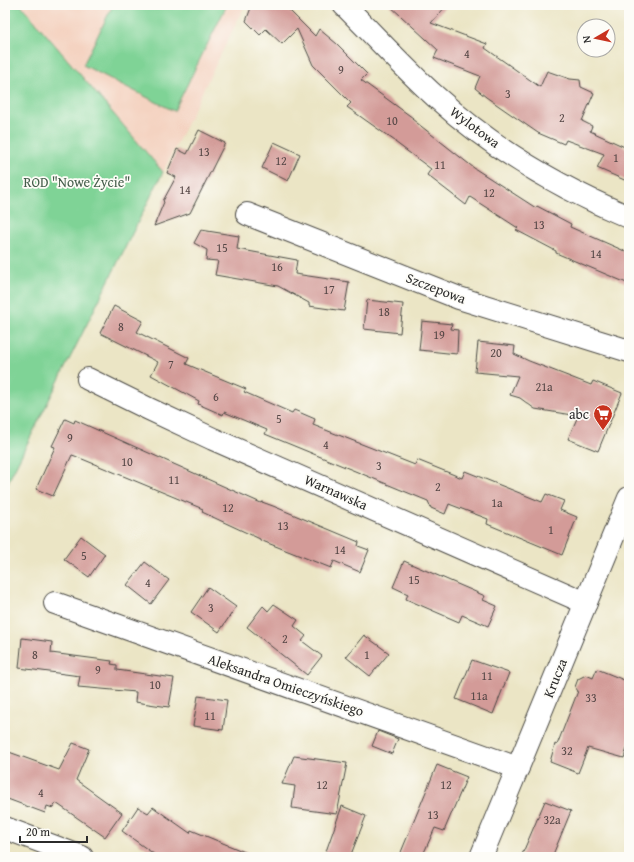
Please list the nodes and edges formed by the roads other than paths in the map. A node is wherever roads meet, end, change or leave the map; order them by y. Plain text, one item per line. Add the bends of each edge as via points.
1 (344, 5) edge
2 (247, 214) dead end
3 (629, 217) edge
4 (629, 351) edge
5 (88, 379) dead end
6 (629, 498) edge
7 (55, 603) dead end
8 (586, 603) junction
9 (518, 768) junction
10 (5, 828) edge
11 (82, 857) edge
12 (481, 857) edge

1 - 3 street, Wylotowa via 436,97 496,144 573,191
2 - 4 street, Szczepowa via 459,298
5 - 8 street, Warnawska via 213,439
6 - 8 street, Krucza
7 - 9 street, Aleksandra Omieczyńskiego
8 - 9 street, Krucza
9 - 12 street, Krucza
10 - 11 street

